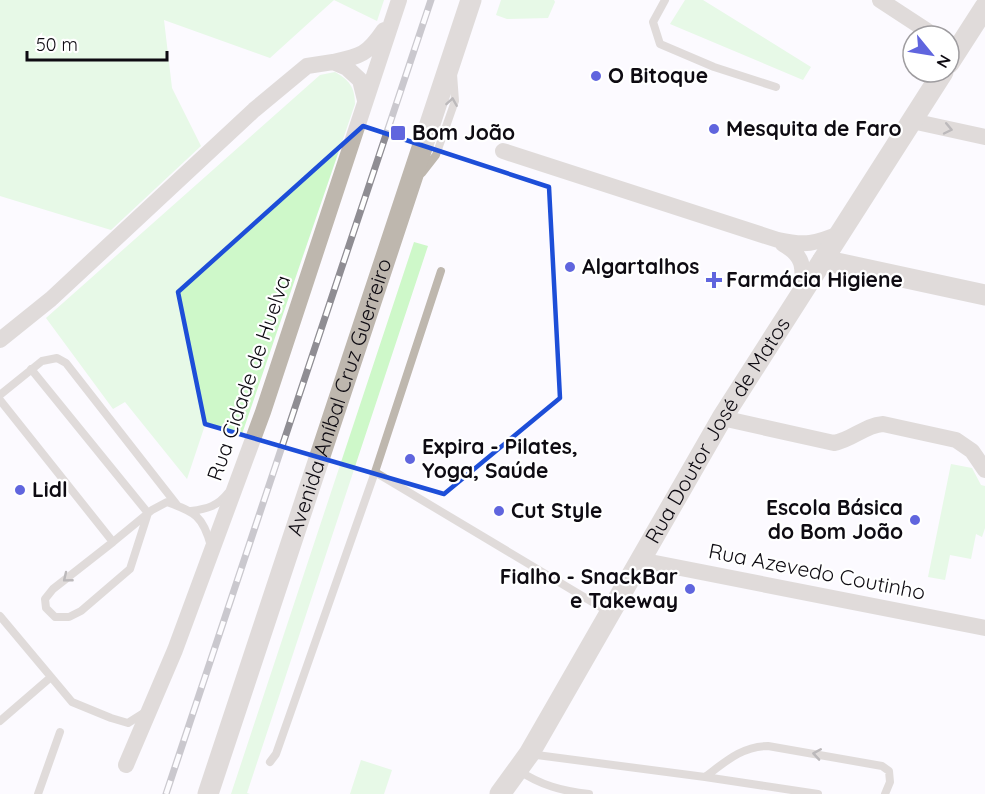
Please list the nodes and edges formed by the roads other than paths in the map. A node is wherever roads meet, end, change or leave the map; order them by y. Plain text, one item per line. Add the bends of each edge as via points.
1 (399, 0) edge
2 (471, 0) edge
3 (665, 0) edge
4 (880, 0) edge
5 (985, 7) edge
6 (394, 17) junction
7 (917, 24) edge
8 (961, 40) edge
9 (333, 62) junction
10 (935, 84) edge
11 (776, 87) dead end
12 (365, 101) junction
13 (912, 121) junction
14 (985, 137) edge
15 (503, 151) dead end
16 (841, 233) junction
17 (778, 240) junction
18 (823, 261) junction
19 (441, 271) dead end
20 (888, 274) junction
21 (802, 292) junction
22 (985, 295) edge
23 (0, 340) edge
24 (31, 369) junction
25 (0, 395) edge
26 (0, 400) edge
27 (722, 418) junction
28 (985, 470) edge
29 (375, 472) junction
30 (238, 478) junction
31 (178, 506) junction
32 (191, 511) junction
33 (148, 513) junction
34 (113, 542) junction
35 (212, 549) junction
36 (640, 560) junction
37 (609, 613) junction
38 (0, 616) edge
39 (985, 628) edge
40 (51, 677) junction
41 (150, 709) junction
42 (0, 720) edge
43 (60, 732) dead end
44 (270, 762) dead end
45 (523, 762) junction
46 (126, 765) dead end
47 (705, 777) junction
48 (577, 793) edge
49 (38, 794) edge
50 (208, 794) edge
51 (500, 794) edge
52 (589, 794) edge
53 (818, 794) edge
54 (885, 794) edge

1 - 6 street, Rua Cidade de Huelva
2 - 50 street, Avenida Aníbal Cruz Guerreiro
3 - 11 lane via 653,22 660,44
4 - 7 street
5 - 8 street
6 - 9 street via 374,45 360,56
6 - 12 street, Rua Cidade de Huelva
9 - 12 street via 360,80
9 - 23 street via 307,66 254,110 51,299
10 - 13 street, Rua Doutor José de Matos
12 - 30 street, Rua Cidade de Huelva
13 -> 14 street
13 - 16 street, Rua Doutor José de Matos
15 - 17 street
16 - 17 street via 800,245
16 - 18 street, Rua Doutor José de Matos
16 - 20 street via 852,253
17 - 18 street
17 - 21 street via 796,251 803,266
18 - 20 street
18 - 21 street, Rua Doutor José de Matos
19 - 29 lane
20 - 21 street via 827,272
20 - 22 street
21 - 27 street, Rua Doutor José de Matos
24 - 25 lane
24 - 31 lane via 50,358 66,363
24 - 33 lane
26 - 34 lane
27 - 28 street via 834,443 883,424 956,440 972,452
27 - 36 street, Rua Doutor José de Matos
29 - 37 lane
29 - 44 lane
30 - 32 lane via 224,499 212,508
30 - 35 street, Rua Cidade de Huelva
31 - 32 lane
31 - 33 lane via 167,502
32 - 35 lane via 202,520
33 - 34 lane
34 -> 33 lane via 53,589 45,599 46,608 55,616 69,617 130,569
35 - 41 street, Rua Cidade de Huelva
36 - 37 street, Rua Doutor José de Matos
36 - 39 street, Rua Azevedo Coutinho
37 - 45 street, Rua Doutor José de Matos
38 - 40 lane
40 - 41 lane via 72,702 111,718 128,723
40 - 42 lane
41 - 46 street, Rua Cidade de Huelva
43 - 49 lane
45 - 47 lane
45 - 48 lane via 546,786
45 - 51 street, Rua Doutor José de Matos
47 - 53 lane
54 -> 47 lane via 889,771 882,766 768,746 755,746 739,753
48 - 52 lane

